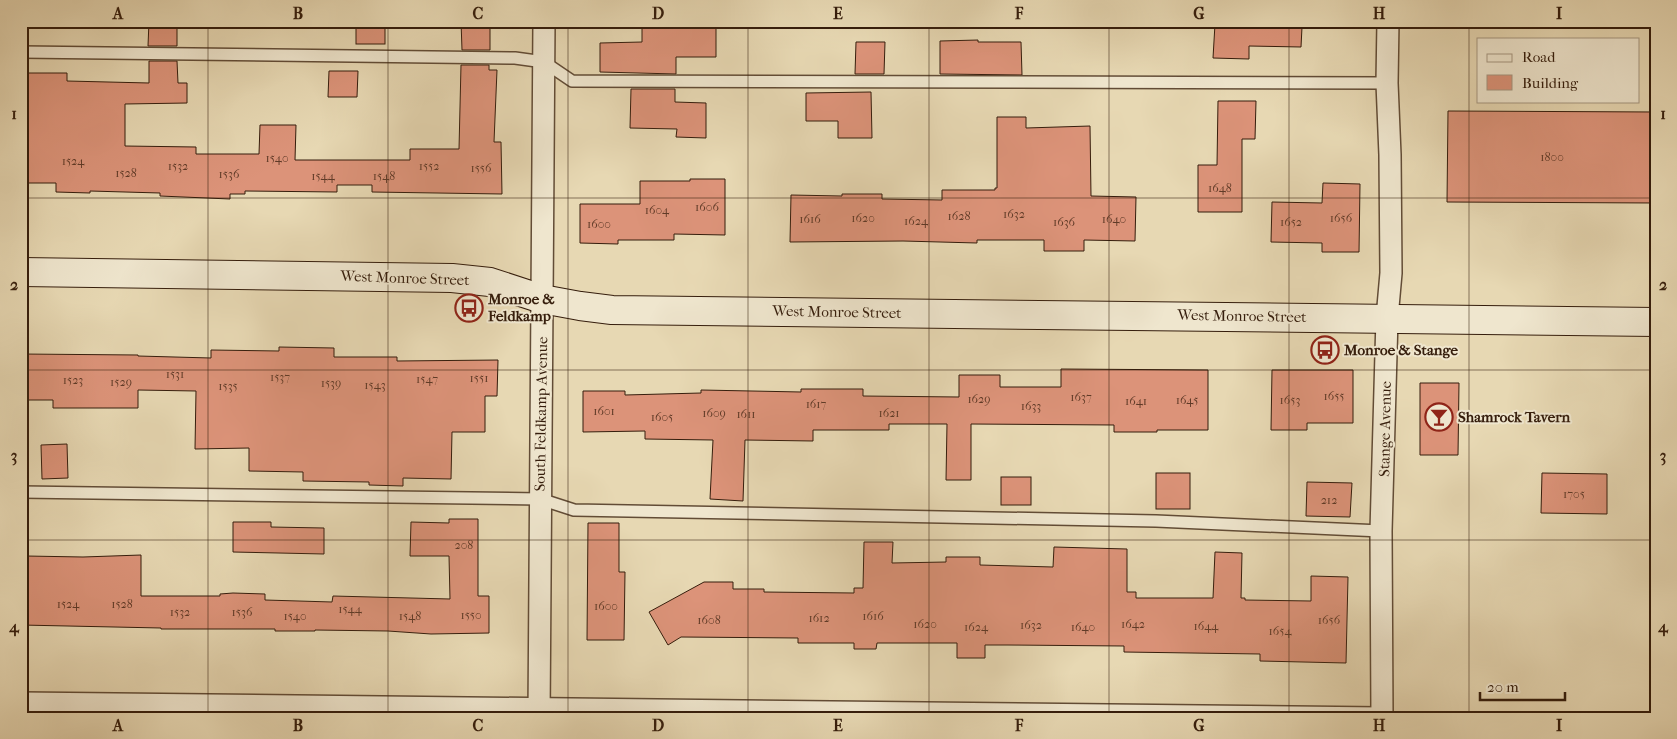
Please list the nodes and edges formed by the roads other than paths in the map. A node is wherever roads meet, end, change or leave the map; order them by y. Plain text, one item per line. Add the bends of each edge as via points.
1 (544, 21) edge
2 (1388, 21) edge
3 (21, 52) edge
4 (544, 62) junction
5 (1387, 83) junction
6 (21, 272) edge
7 (542, 298) junction
8 (1387, 318) junction
9 (1656, 322) edge
10 (21, 492) edge
11 (540, 499) junction
12 (1382, 531) junction
13 (21, 703) edge
14 (539, 713) edge
15 (1382, 718) edge

1 - 4 street, South Feldkamp Avenue
2 - 5 street, Stange Avenue
3 - 4 lane via 515,58
4 - 5 lane via 572,81
4 - 7 street, South Feldkamp Avenue
5 - 8 street, Stange Avenue via 1391,273
6 - 7 street, West Monroe Street via 452,278 490,282
7 - 8 street, West Monroe Street via 612,310
7 - 11 street, South Feldkamp Avenue
8 - 9 street, West Monroe Street
8 - 12 street, Stange Avenue
10 - 11 lane
11 - 12 lane via 574,510 1156,521
11 - 14 street, South Feldkamp Avenue
12 - 15 street, Stange Avenue
13 - 14 street
14 - 15 street

